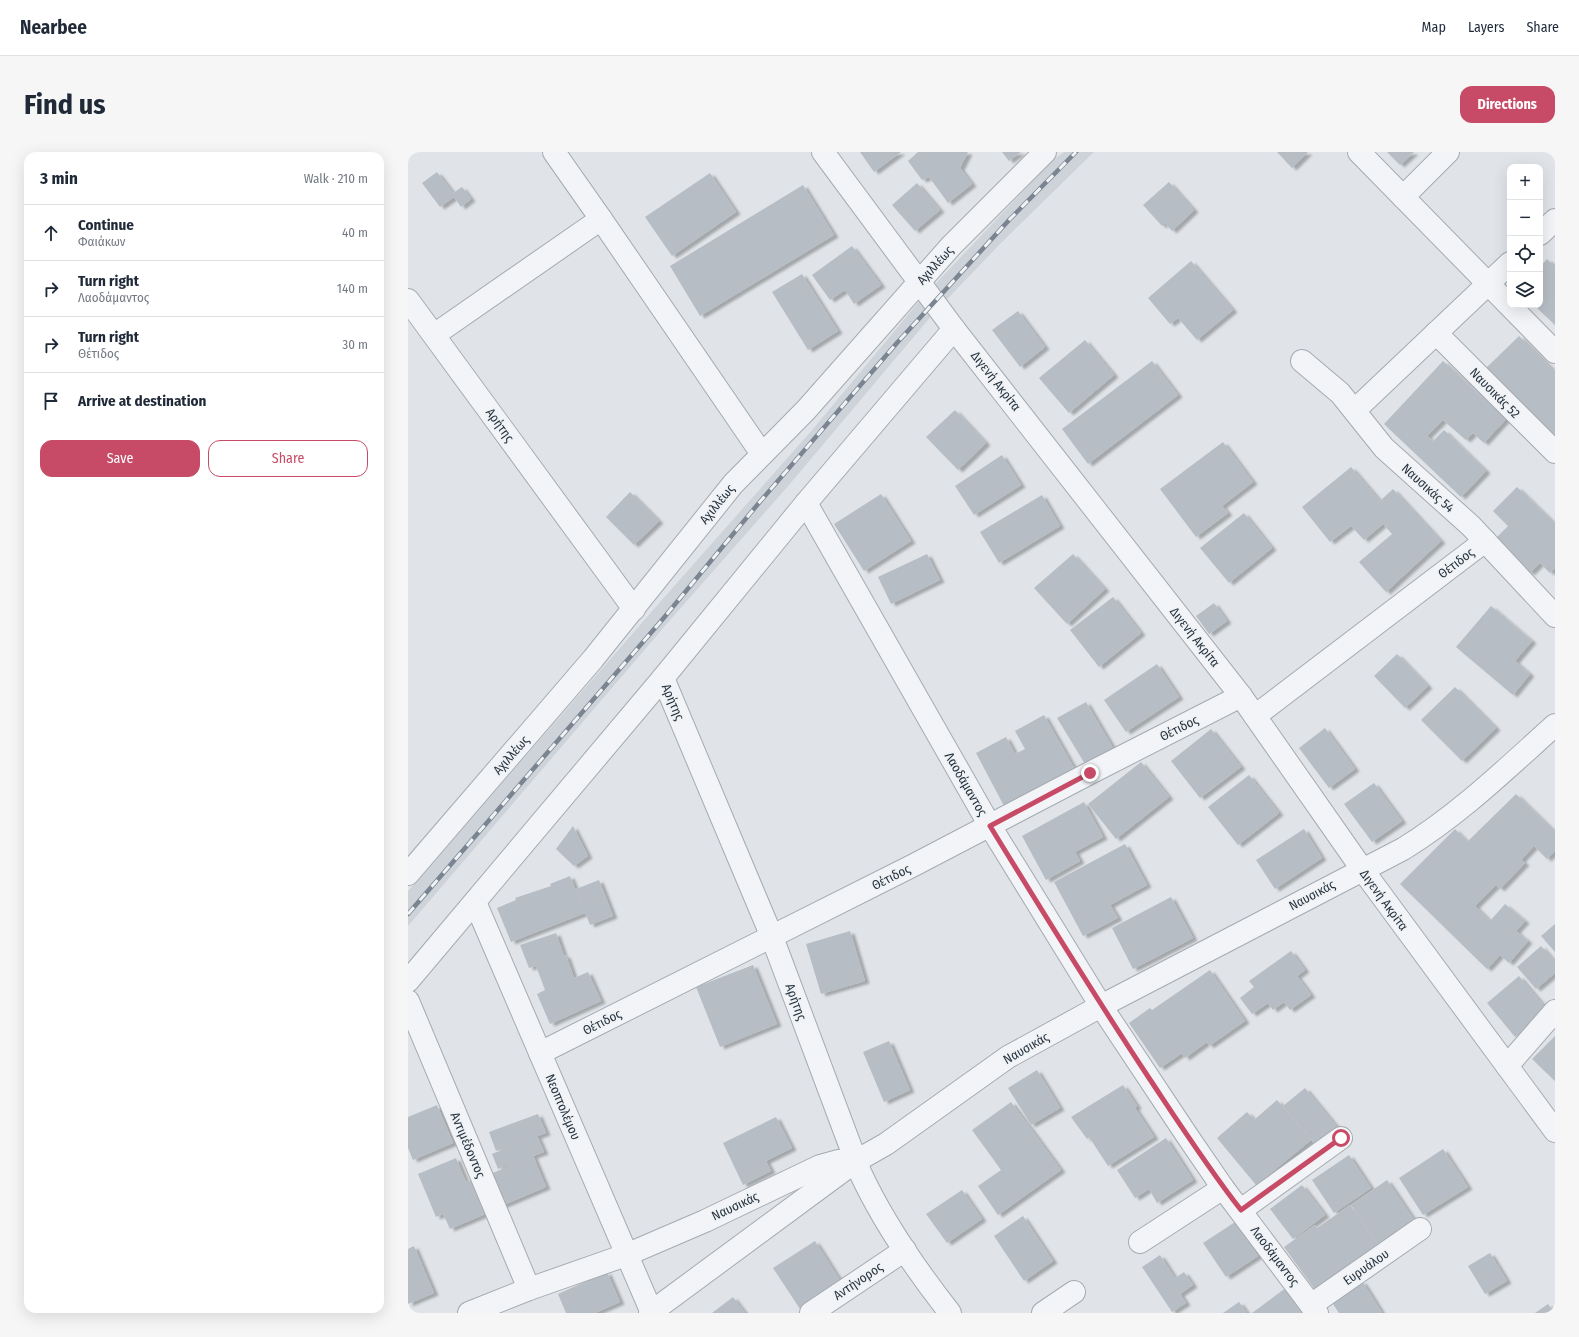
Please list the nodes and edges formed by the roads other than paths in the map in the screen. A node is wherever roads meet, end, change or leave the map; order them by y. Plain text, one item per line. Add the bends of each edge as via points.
1 (554, 152) edge
2 (823, 152) edge
3 (1045, 152) edge
4 (1360, 152) edge
5 (1448, 152) edge
6 (1403, 197) junction
7 (601, 219) junction
8 (1555, 220) edge
9 (1543, 231) edge
10 (1507, 266) edge
11 (920, 282) junction
12 (1488, 284) junction
13 (408, 300) edge
14 (954, 329) junction
15 (1436, 333) junction
16 (434, 334) junction
17 (1555, 352) edge
18 (1302, 361) dead end
19 (1355, 410) junction
20 (1555, 452) edge
21 (762, 454) junction
22 (806, 503) junction
23 (1485, 541) junction
24 (634, 609) junction
25 (1555, 616) edge
26 (663, 678) junction
27 (1241, 696) junction
28 (1255, 716) junction
29 (1555, 725) edge
30 (990, 826) junction
31 (1362, 869) junction
32 (408, 874) edge
33 (475, 902) junction
34 (772, 936) junction
35 (408, 981) edge
36 (408, 1001) edge
37 (1101, 1006) junction
38 (1555, 1011) edge
39 (540, 1053) junction
40 (1507, 1066) junction
41 (1555, 1131) edge
42 (1341, 1138) dead end
43 (856, 1161) junction
44 (1223, 1188) junction
45 (1241, 1210) junction
46 (1420, 1228) dead end
47 (1140, 1242) dead end
48 (905, 1250) junction
49 (626, 1255) junction
50 (529, 1289) junction
51 (1074, 1292) dead end
52 (1314, 1309) edge
53 (651, 1312) edge
54 (469, 1313) edge
55 (811, 1313) edge
56 (950, 1313) edge
57 (1043, 1313) edge

1 - 7 street
2 - 11 street, Διγενή Ακρίτα
3 - 11 street, Αχιλλέως
4 - 6 street
5 - 6 street
6 - 12 street
7 - 16 street
7 - 21 street
8 - 9 street
10 - 12 street
11 - 14 street, Διγενή Ακρίτα
11 - 21 street, Αχιλλέως via 806,410
12 - 15 street
12 - 17 street
13 - 16 street, Αρήτης
14 - 22 street
14 - 27 street, Διγενή Ακρίτα
15 - 19 street
15 - 20 street, Ναυσικάς 52
16 - 24 street, Αρήτης
18 - 19 street, Ναυσικάς 54 via 1340,393
19 - 23 street, Ναυσικάς 54 via 1384,448
21 - 24 street, Αχιλλέως via 733,484
22 - 26 street
22 - 30 street, Λαοδάμαντος
23 - 25 street, Ναυσικάς 54
23 - 28 street, Θέτιδος
24 - 32 street, Αχιλλέως
26 - 33 street
26 - 34 street, Αρήτης
27 - 28 street, Διγενή Ακρίτα
27 - 30 street, Θέτιδος
28 - 31 street, Διγενή Ακρίτα
29 - 31 street, Ναυσικάς via 1435,828
30 - 34 street, Θέτιδος
30 - 37 street, Λαοδάμαντος
31 - 37 street, Ναυσικάς
31 - 40 street, Διγενή Ακρίτα
33 - 35 street
33 - 39 street, Νεοπτολέμου
34 - 39 street, Θέτιδος
34 - 43 street, Αρήτης
36 - 50 street, Αντιμέδοντος
37 - 43 street, Ναυσικάς via 1008,1057 886,1144
37 - 44 street, Λαοδάμαντος
38 - 40 street
39 - 49 street, Νεοπτολέμου
40 - 41 street, Διγενή Ακρίτα
42 - 45 street
43 - 48 street, Αρήτης via 870,1192
43 - 49 street, Ναυσικάς via 838,1161 820,1166
43 - 53 street
44 - 45 street, Λαοδάμαντος
44 - 47 street
45 - 52 street, Λαοδάμαντος
46 - 52 street, Ευρυάλου
48 - 55 street, Αντήνορος
48 - 56 street, Αρήτης
49 - 50 street, Ναυσικάς
49 - 53 street, Νεοπτολέμου
50 - 54 street, Ναυσικάς
51 - 57 street

